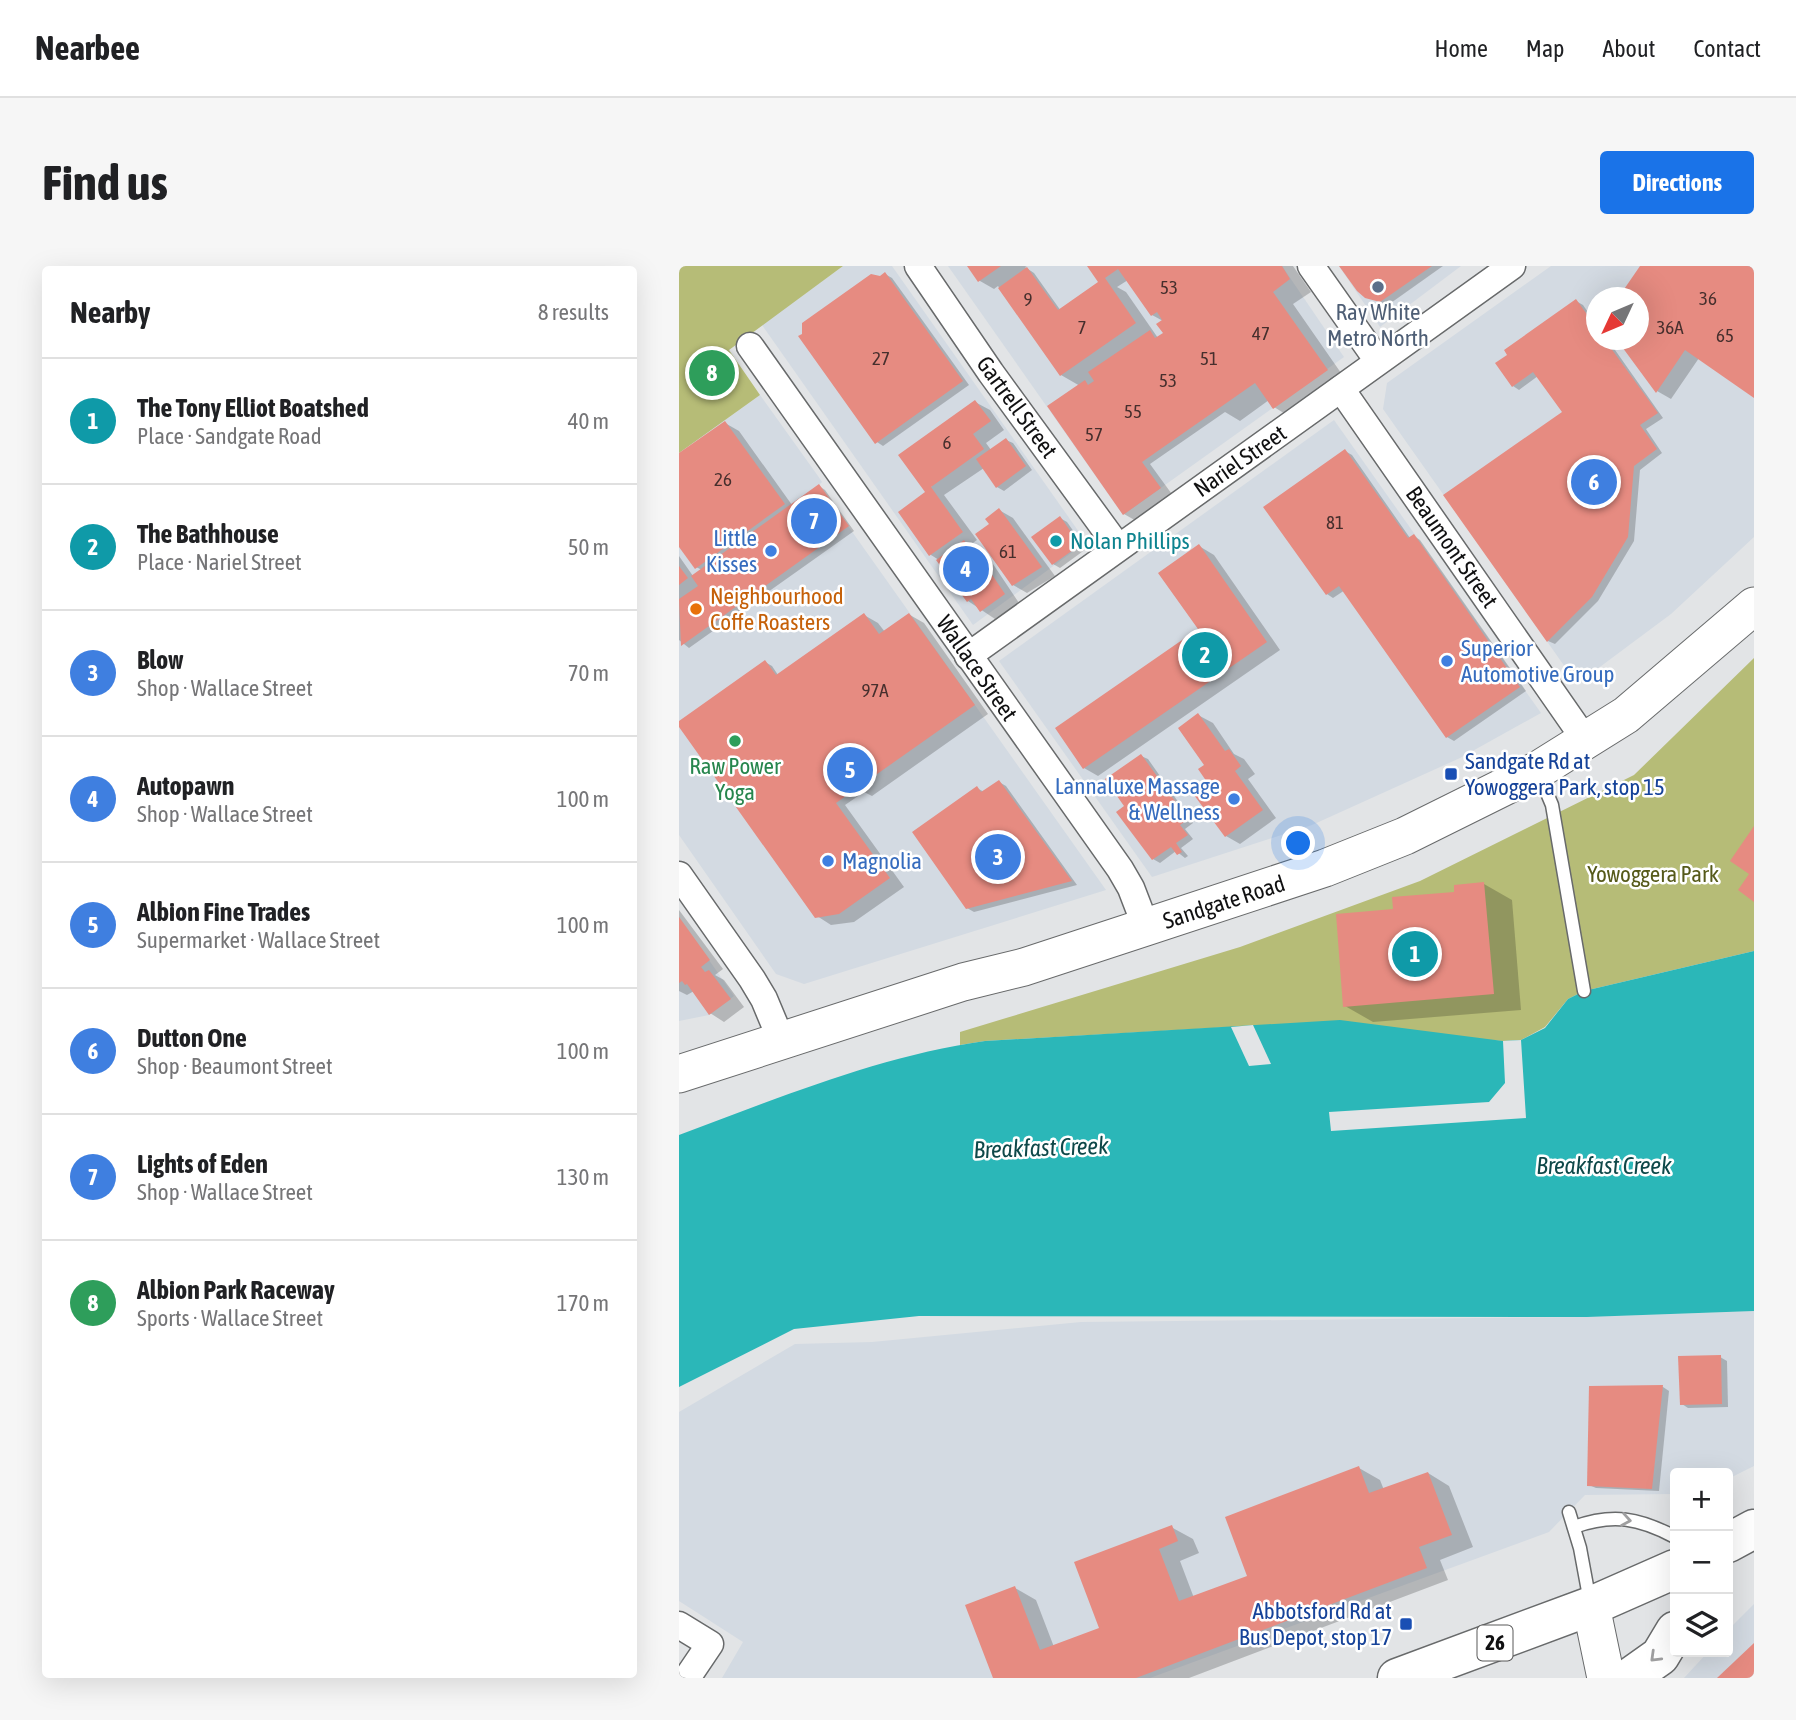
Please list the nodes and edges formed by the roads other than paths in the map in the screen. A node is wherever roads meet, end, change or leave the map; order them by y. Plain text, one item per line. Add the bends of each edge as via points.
1 (918, 266) edge
2 (1311, 266) edge
3 (1512, 266) edge
4 (750, 346) dead end
5 (1378, 361) junction
6 (1341, 389) junction
7 (1118, 547) junction
8 (1754, 606) edge
9 (968, 656) junction
10 (1586, 741) junction
11 (1538, 770) junction
12 (679, 875) edge
13 (1146, 927) junction
14 (1584, 991) dead end
15 (782, 1042) junction
16 (679, 1074) edge
17 (1569, 1512) dead end
18 (1574, 1527) junction
19 (1754, 1529) edge
20 (1670, 1534) edge
21 (1733, 1540) edge
22 (1670, 1571) edge
23 (1591, 1606) junction
24 (679, 1625) edge
25 (1670, 1639) edge
26 (687, 1678) edge
27 (1397, 1678) edge
28 (1606, 1678) edge
29 (1629, 1678) edge

1 - 7 street, Gartrell Street
2 - 5 street
3 - 5 street, Nariel Street
4 - 9 street, Wallace Street
5 - 6 street, Nariel Street
6 - 7 street, Nariel Street
6 - 10 street, Beaumont Street
7 - 9 street, Nariel Street
8 - 10 main road, Sandgate Road via 1626,715
9 - 13 street, Wallace Street via 1120,869
10 - 11 main road, Sandgate Road
11 - 13 main road, Sandgate Road via 1405,836 1325,868
11 - 14 lane via 1552,805
12 - 15 street via 752,979
13 - 15 main road, Sandgate Road
15 - 16 main road, Sandgate Road
17 - 18 lane
18 -> 20 lane via 1621,1518
18 - 23 lane
19 - 21 highway
22 - 23 highway, 26
23 - 27 highway, 26
23 - 28 main road
24 - 26 street via 710,1644
25 -> 29 highway via 1660,1656

